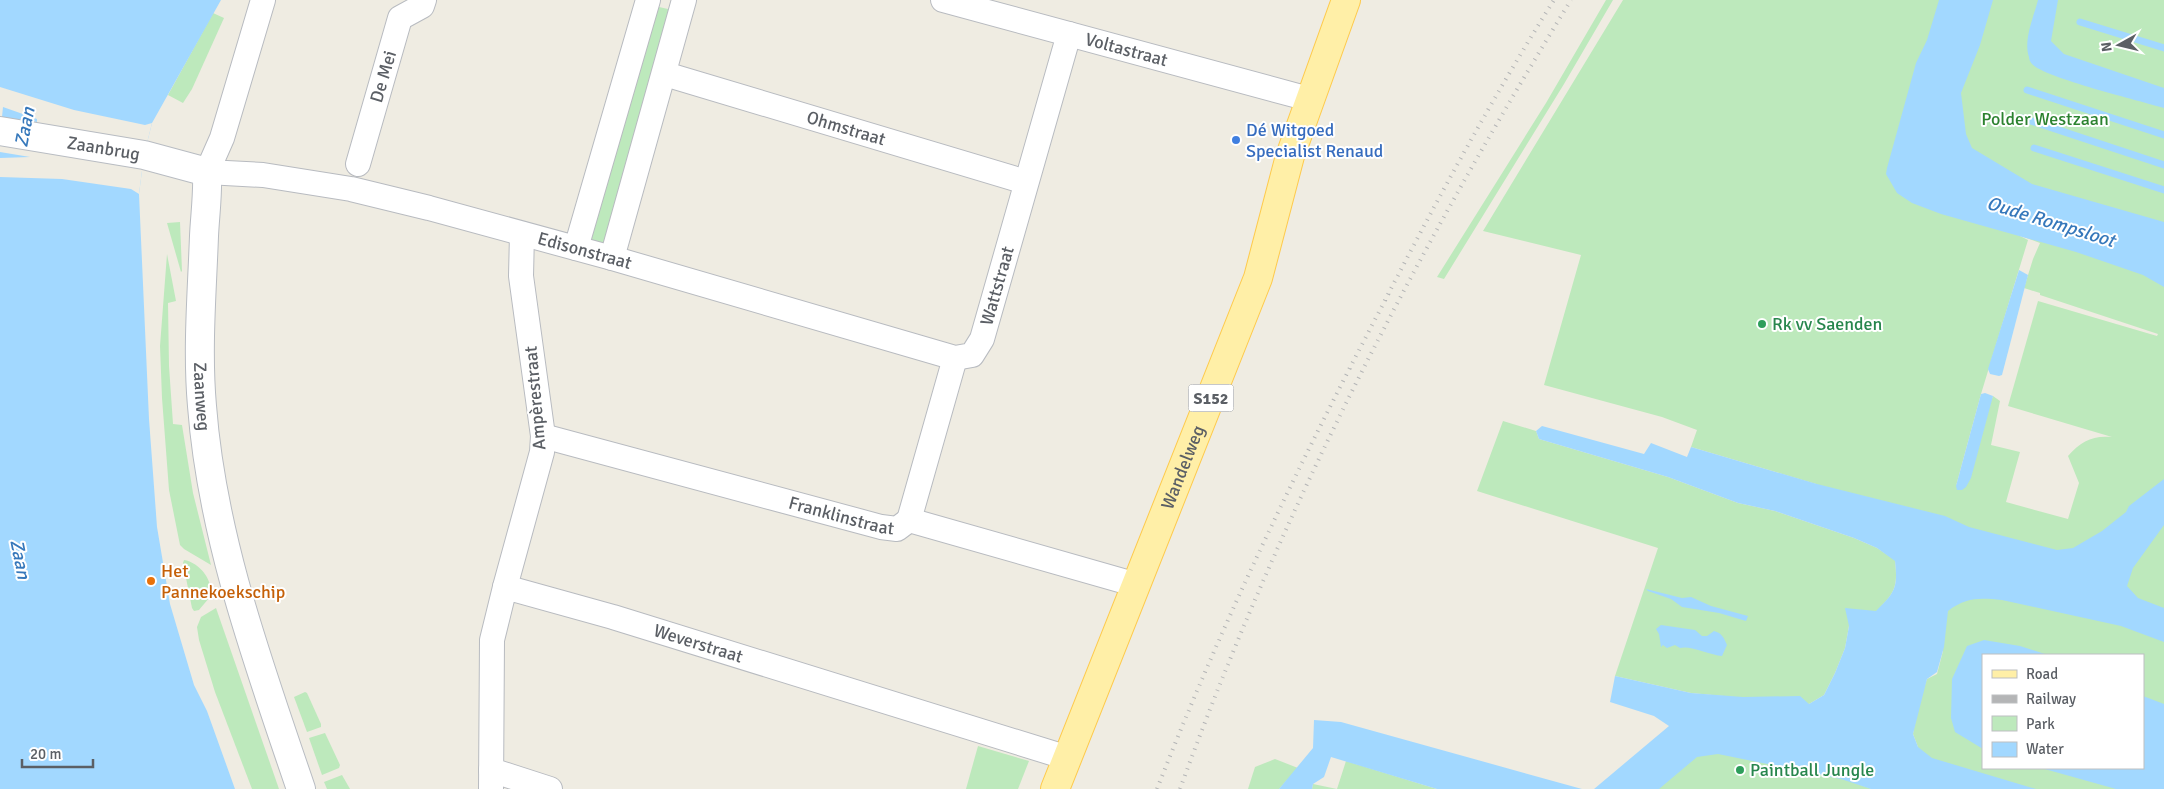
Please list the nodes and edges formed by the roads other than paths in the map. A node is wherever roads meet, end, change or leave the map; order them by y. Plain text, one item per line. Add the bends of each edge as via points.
1 (263, 0) edge
2 (424, 0) edge
3 (648, 0) edge
4 (683, 0) edge
5 (943, 0) edge
6 (1346, 0) edge
7 (1069, 34) junction
8 (665, 74) junction
9 (1309, 99) junction
10 (0, 131) edge
11 (358, 164) dead end
12 (206, 172) junction
13 (1026, 182) junction
14 (522, 234) junction
15 (576, 248) junction
16 (612, 258) junction
17 (955, 358) junction
18 (543, 436) junction
19 (909, 520) junction
20 (1137, 586) junction
21 (505, 587) junction
22 (1068, 758) junction
23 (491, 779) edge
24 (301, 789) edge
25 (550, 789) edge
26 (1055, 789) edge

1 - 12 street, Zaanweg via 222,138
2 - 11 street, De Mei via 422,6 400,18
3 - 15 street
4 - 8 street
5 - 7 street, Voltastraat
6 - 9 main road, Wandelweg / S152
7 - 9 street, Voltastraat
7 - 13 street, Wattstraat
8 - 13 street, Ohmstraat
8 - 16 street
9 - 20 main road, Wandelweg / S152 via 1290,156 1258,278
10 - 12 main road, Zaanbrug via 144,155
12 - 14 street, Edisonstraat via 263,175 351,189
12 - 24 main road, Zaanweg via 201,358 206,443 221,526 237,587
13 - 17 street, Wattstraat via 982,339 972,355
14 - 15 street, Edisonstraat
14 - 18 street, Ampèrestraat via 522,276
15 - 16 street, Edisonstraat
16 - 17 street, Edisonstraat
17 - 19 street
18 - 19 street, Franklinstraat via 881,527 897,529
18 - 21 street, Ampèrestraat via 539,468
19 - 20 street, Franklinstraat
20 - 22 main road, Wandelweg / S152
21 - 22 street, Weverstraat
21 - 23 street via 492,640
22 - 26 main road, Wandelweg / S152
23 - 25 street

